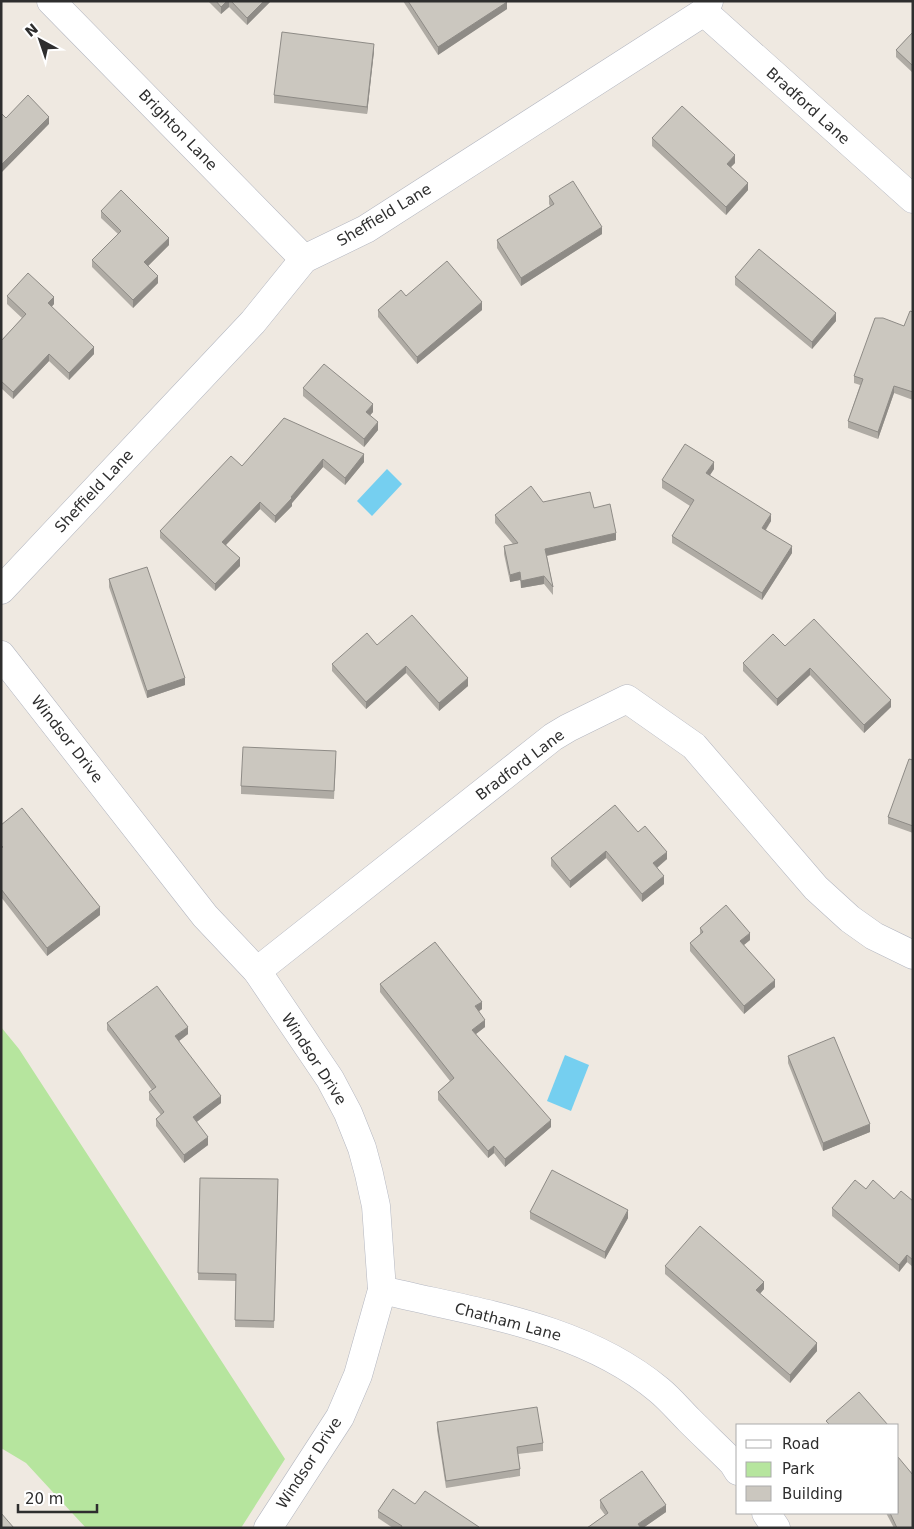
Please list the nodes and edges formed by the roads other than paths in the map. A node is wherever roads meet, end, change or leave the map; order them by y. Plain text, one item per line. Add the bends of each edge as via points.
1 (51, 1) edge
2 (707, 7) edge
3 (913, 199) edge
4 (304, 259) junction
5 (1, 590) edge
6 (1, 655) edge
7 (913, 955) edge
8 (257, 971) junction
9 (382, 1290) junction
10 (736, 1468) edge
11 (767, 1514) edge
12 (268, 1528) edge
13 (776, 1528) edge

1 - 4 street, Brighton Lane
2 - 3 street, Bradford Lane
2 - 4 street, Sheffield Lane via 366,229
4 - 5 street, Sheffield Lane via 253,322
6 - 8 street, Windsor Drive via 205,916
7 - 8 street, Bradford Lane via 874,936 850,919 816,888 694,746 627,699 553,738
8 - 9 street, Windsor Drive via 330,1079 352,1121 376,1206
9 - 10 street, Chatham Lane via 535,1326 609,1357 660,1391
9 - 12 street, Windsor Drive via 358,1374 340,1417
11 - 13 street

